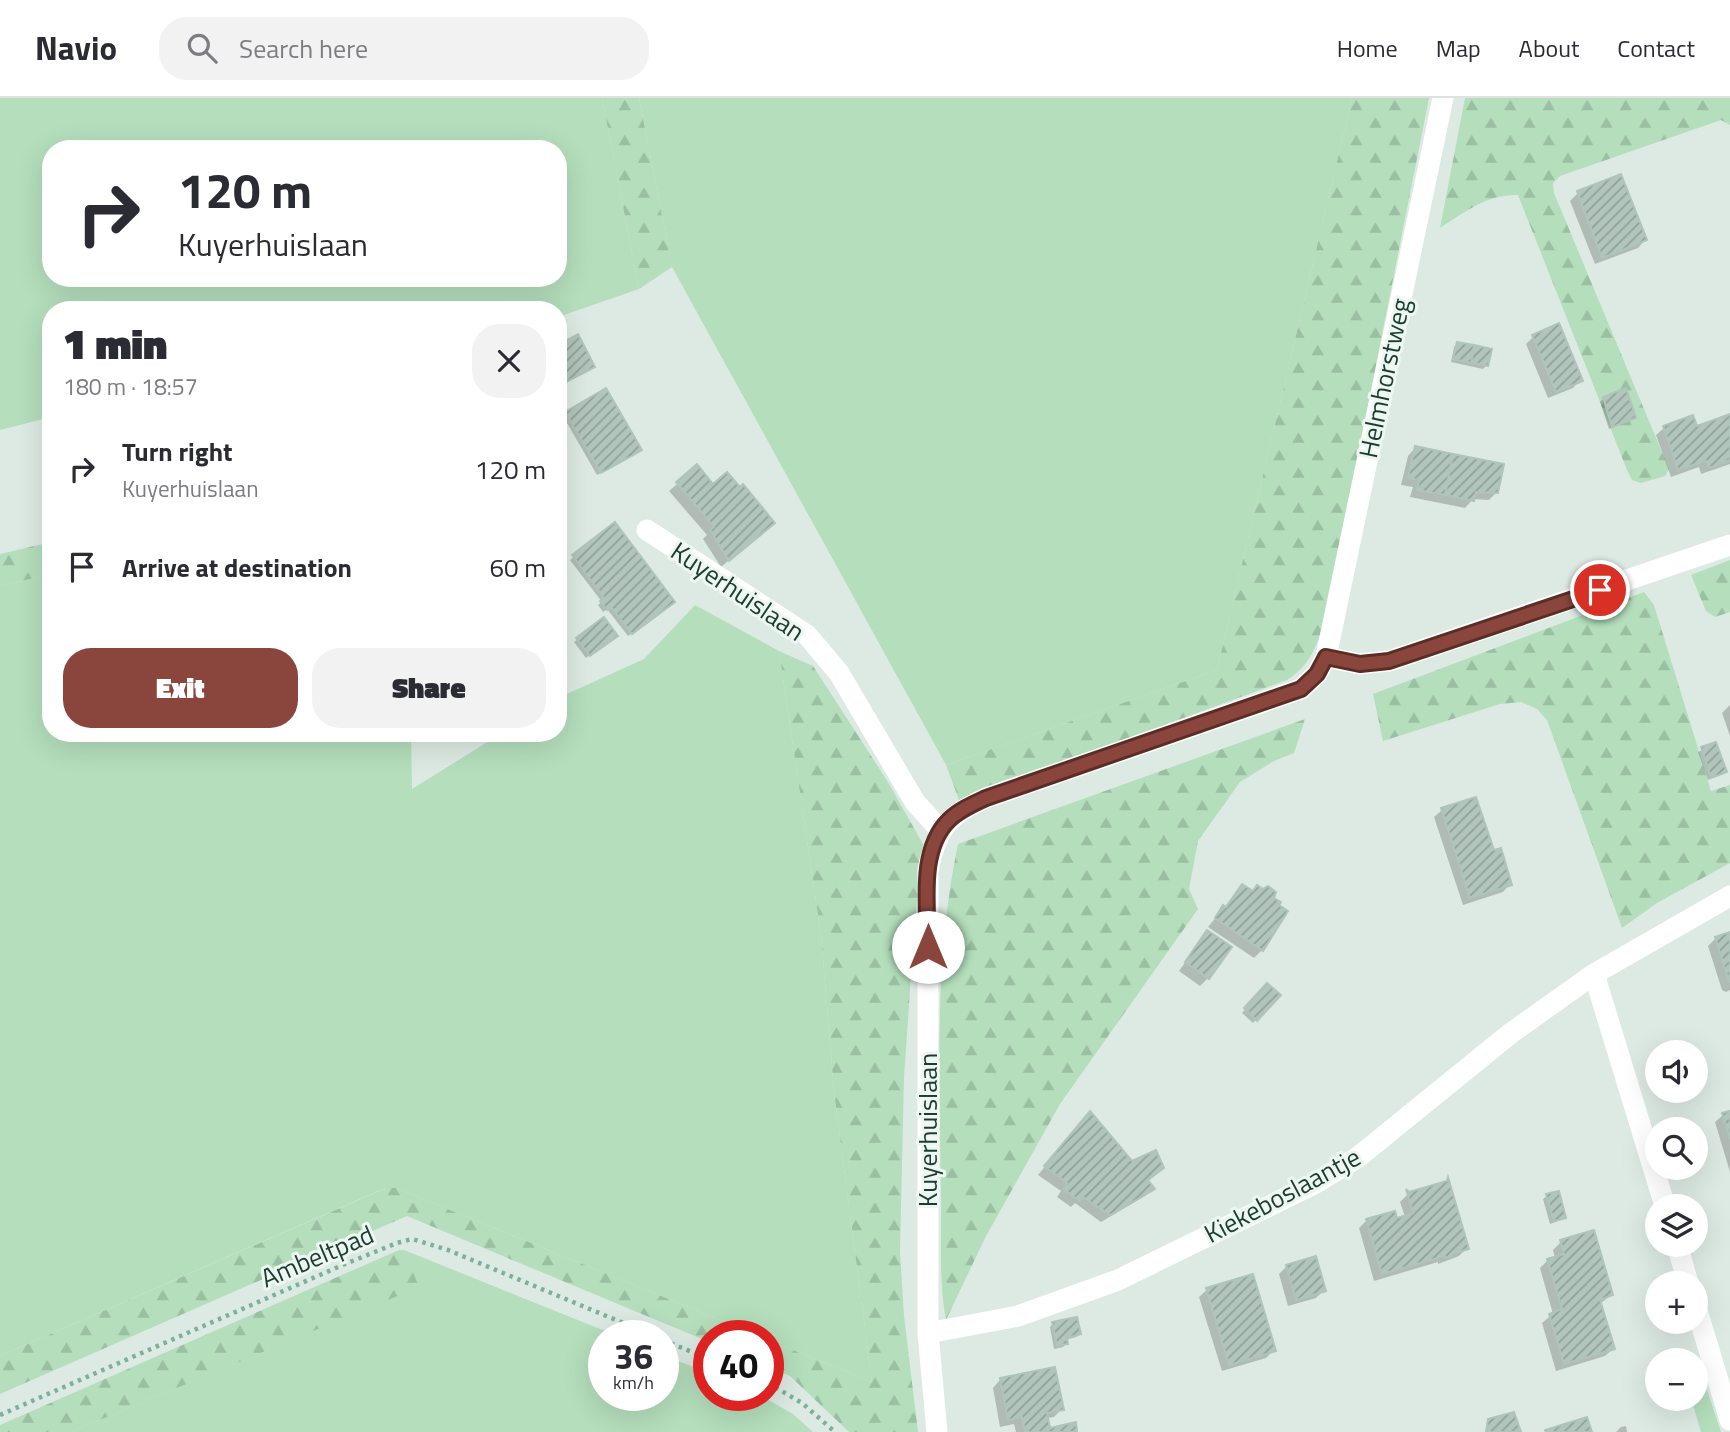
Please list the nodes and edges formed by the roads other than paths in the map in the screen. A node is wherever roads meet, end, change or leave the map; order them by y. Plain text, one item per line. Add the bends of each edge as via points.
1 (1443, 98) edge
2 (647, 530) dead end
3 (1730, 545) edge
4 (1326, 657) junction
5 (940, 830) junction
6 (1730, 896) edge
7 (1594, 974) junction
8 (1661, 1194) edge
9 (928, 1333) junction
10 (1704, 1334) edge
11 (1730, 1420) edge
12 (937, 1432) edge

1 - 4 street, Helmhorstweg
2 - 5 street, Kuyerhuislaan via 807,635 839,673 915,802
3 - 4 street via 1389,661 1360,664
4 - 5 street via 1301,689 986,798 966,807
5 - 9 street, Kuyerhuislaan via 928,870
6 - 7 street, Kiekeboslaantje
7 - 8 street
7 - 9 street, Kiekeboslaantje via 1511,1033 1357,1158 1314,1184 1118,1280 1017,1316
9 - 12 street, Kuyerhuislaan
10 - 11 street

